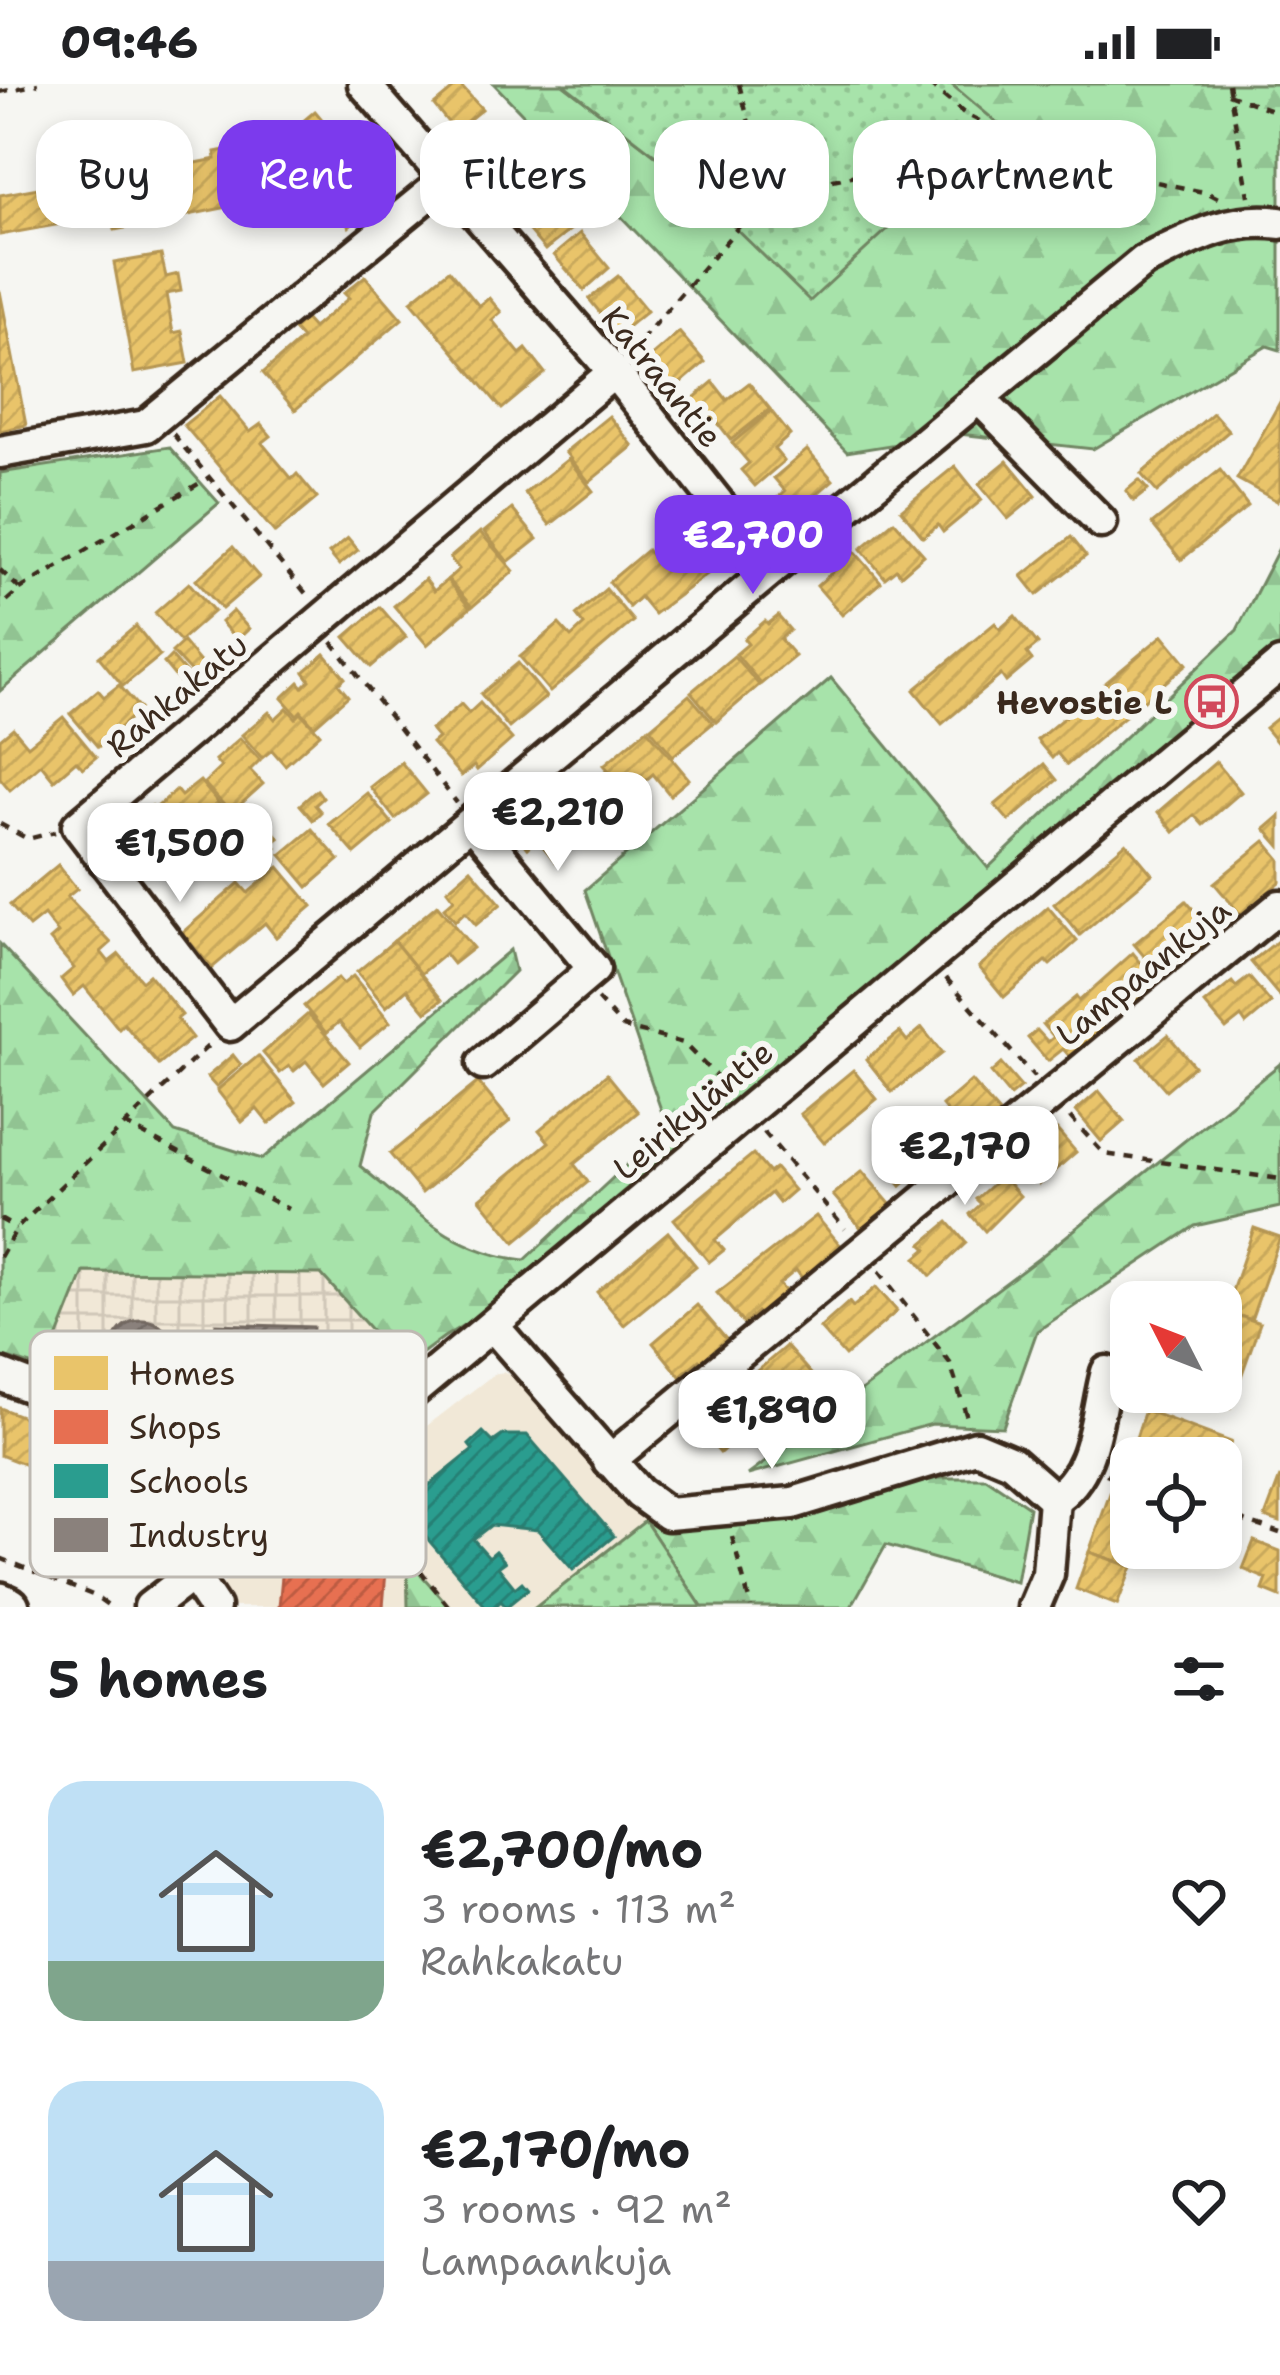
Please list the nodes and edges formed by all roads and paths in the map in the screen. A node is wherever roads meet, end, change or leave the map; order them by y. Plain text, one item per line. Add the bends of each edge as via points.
1 (38, 84) edge
2 (364, 84) edge
3 (739, 84) edge
4 (929, 84) edge
5 (1228, 84) edge
6 (0, 92) edge
7 (1228, 94) junction
8 (1280, 112) edge
9 (748, 120) edge
10 (977, 120) edge
11 (420, 151) edge
12 (1156, 182) edge
13 (420, 201) edge
14 (1267, 221) edge
15 (487, 228) edge
16 (738, 228) edge
17 (614, 372) junction
18 (979, 398) junction
19 (158, 416) junction
20 (0, 452) edge
21 (210, 478) junction
22 (1101, 522) dead end
23 (771, 570) junction
24 (0, 571) edge
25 (20, 589) junction
26 (0, 607) edge
27 (321, 620) junction
28 (1280, 665) edge
29 (472, 822) junction
30 (0, 824) edge
31 (78, 826) junction
32 (1280, 906) edge
33 (588, 975) junction
34 (946, 978) dead end
35 (230, 1025) junction
36 (483, 1064) dead end
37 (1050, 1095) junction
38 (754, 1117) junction
39 (124, 1124) junction
40 (1280, 1179) edge
41 (288, 1209) dead end
42 (0, 1219) edge
43 (17, 1228) junction
44 (863, 1250) junction
45 (0, 1258) edge
46 (493, 1326) junction
47 (1107, 1372) dead end
48 (0, 1376) edge
49 (426, 1382) edge
50 (30, 1387) edge
51 (976, 1447) junction
52 (609, 1461) junction
53 (1054, 1499) junction
54 (725, 1509) junction
55 (1242, 1520) edge
56 (1280, 1533) edge
57 (0, 1558) edge
58 (30, 1570) edge
59 (48, 1577) edge
60 (188, 1577) edge
61 (194, 1577) edge
62 (425, 1577) edge
63 (0, 1603) edge
64 (9, 1607) edge
65 (111, 1607) edge
66 (149, 1607) edge
67 (214, 1607) edge
68 (448, 1607) edge
69 (752, 1607) edge
70 (1034, 1607) edge

1 - 6 path
2 - 11 street, Katraantie
3 - 9 path
4 - 10 path
5 - 7 path
7 - 8 path
7 - 14 path
12 - 14 path via 1208,193
13 - 19 street
14 - 18 street via 1213,227 1144,261
15 - 17 street, Katraantie
16 - 17 path
17 - 23 street, Katraantie
17 - 27 street, Rahkakatu
18 - 22 street
18 - 23 street
19 - 20 street via 146,426
19 - 21 path
21 - 25 path
21 - 27 path
23 - 29 street
24 - 25 path
25 - 26 path
27 - 29 path
27 - 31 street, Rahkakatu
28 - 38 street, Leirikyläntie
29 - 33 street
29 - 35 street
30 - 31 path via 28,839
31 - 35 street
32 - 37 street, Lampaankuja
33 - 36 street
33 - 38 path via 623,1028 683,1043
34 - 37 path
35 - 39 path
37 - 40 path via 1104,1154
37 - 44 street, Lampaankuja
38 - 44 path
38 - 46 street, Leirikyläntie
39 - 41 path
39 - 43 path
42 - 43 path
43 - 45 path
44 - 51 path via 950,1363
44 - 52 street, Lampaankuja
46 - 49 street, Leirikyläntie
46 - 52 street
47 - 53 street via 1088,1460
48 - 50 street
51 - 53 street via 1012,1462
51 - 54 street via 793,1503
52 - 54 street via 668,1514
53 - 70 street via 1048,1574
54 - 69 path
55 - 56 path
57 - 58 path
59 - 65 path
60 - 66 street, Leirikyläntie
61 - 67 street
62 - 68 path
63 - 64 main road

